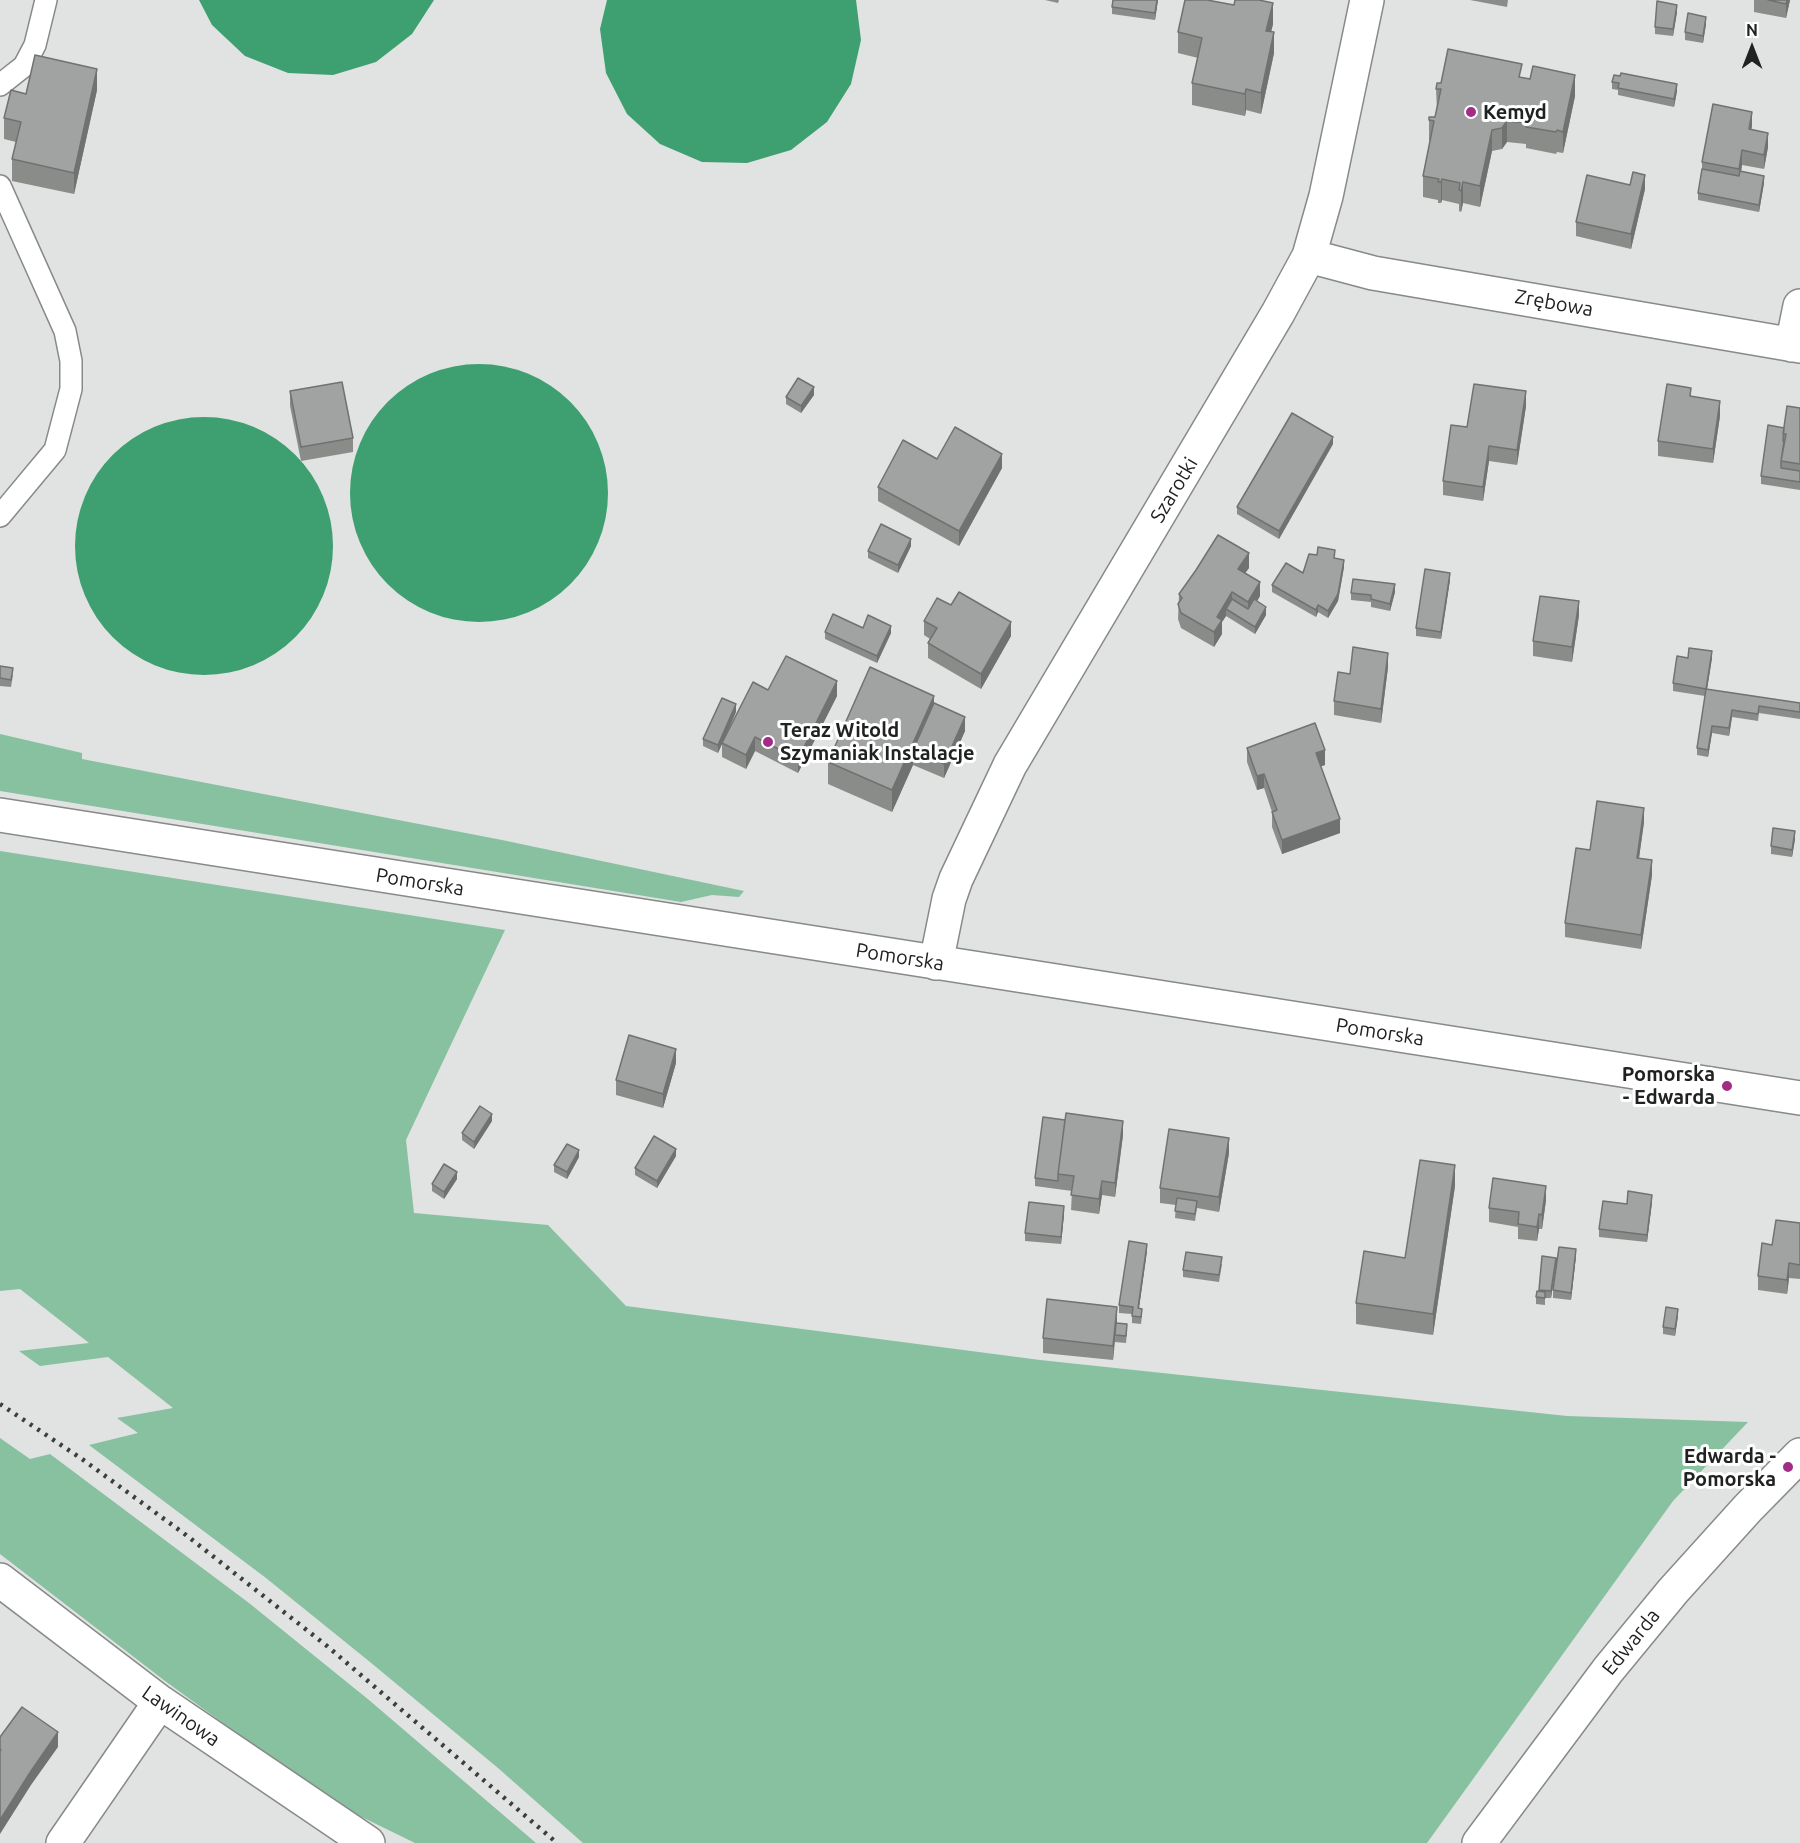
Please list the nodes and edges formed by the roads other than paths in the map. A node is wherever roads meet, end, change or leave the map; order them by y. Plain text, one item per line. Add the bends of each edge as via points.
1 (46, 0) edge
2 (1367, 0) edge
3 (0, 85) edge
4 (0, 186) edge
5 (1309, 256) junction
6 (1800, 306) edge
7 (1796, 346) edge
8 (0, 516) edge
9 (0, 815) edge
10 (936, 963) junction
11 (1800, 1098) edge
12 (1800, 1455) edge
13 (0, 1580) edge
14 (160, 1702) junction
15 (63, 1843) edge
16 (368, 1843) edge
17 (1479, 1843) edge

1 - 3 lane via 35,45 24,66
2 - 5 street, Szarotki via 1326,196
4 - 8 lane via 64,331 72,361 72,389 55,450
5 - 7 street, Zrębowa via 1373,273
5 - 10 street, Szarotki via 1010,765 956,879
6 - 7 street
9 - 10 street, Pomorska
10 - 11 street, Pomorska
12 - 17 street, Edwarda via 1721,1537 1644,1626
13 - 14 street, Lawinowa
14 - 15 street
14 - 16 street, Lawinowa

